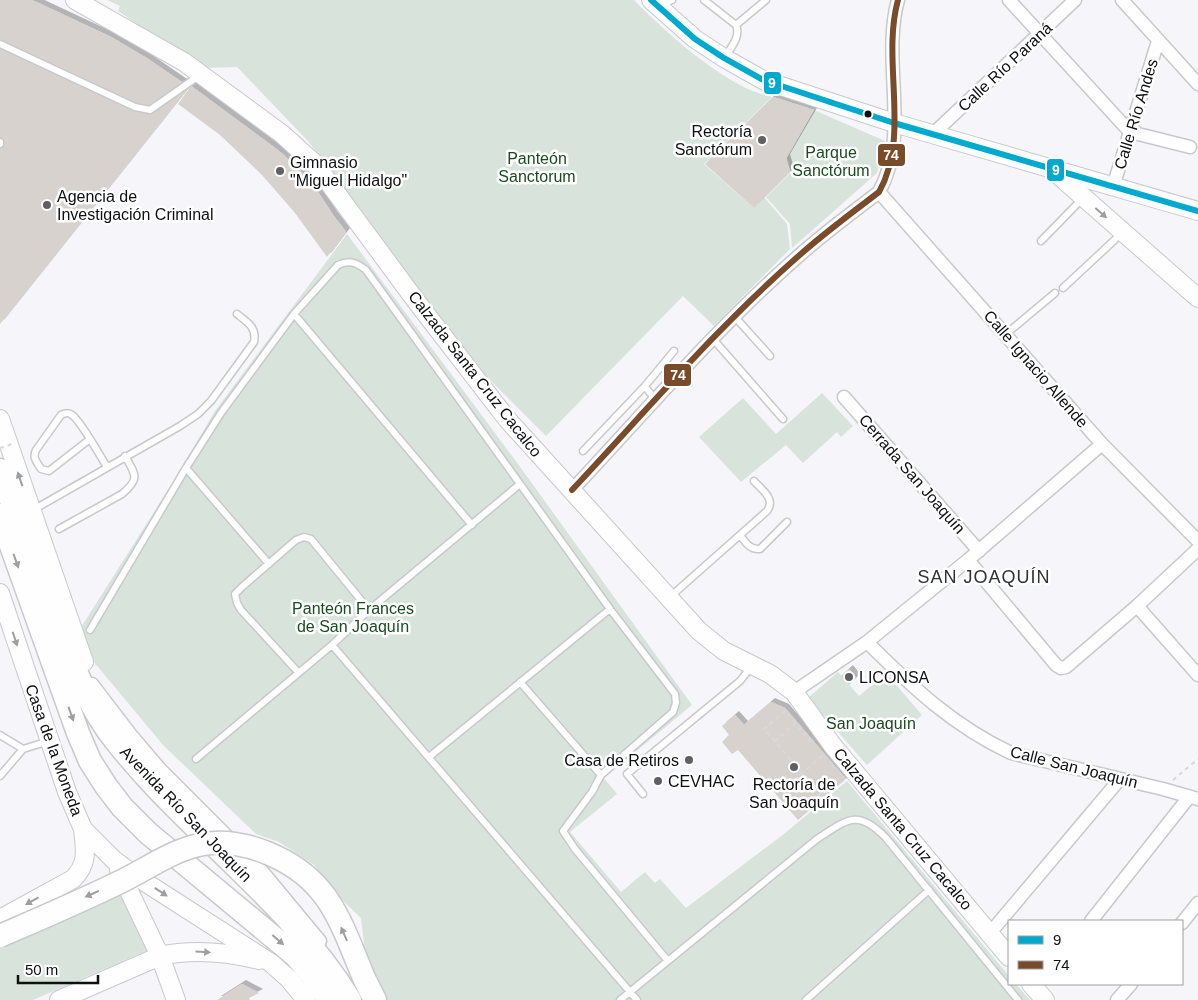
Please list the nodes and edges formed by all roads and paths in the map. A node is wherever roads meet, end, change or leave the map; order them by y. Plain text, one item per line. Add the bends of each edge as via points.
1 (75, 0) edge
2 (704, 0) edge
3 (766, 0) edge
4 (898, 0) edge
5 (1009, 0) edge
6 (1076, 0) edge
7 (1122, 0) edge
8 (660, 2) edge
9 (736, 25) junction
10 (1040, 35) junction
11 (1158, 41) junction
12 (0, 44) edge
13 (724, 58) junction
14 (201, 74) junction
15 (1198, 84) edge
16 (894, 123) junction
17 (1130, 132) junction
18 (934, 134) junction
19 (1190, 147) dead end
20 (1052, 169) junction
21 (1113, 186) junction
22 (880, 192) junction
23 (1084, 198) junction
24 (1198, 211) edge
25 (1123, 233) junction
26 (1041, 241) dead end
27 (1063, 288) dead end
28 (1055, 293) dead end
29 (1198, 298) edge
30 (237, 314) dead end
31 (294, 314) junction
32 (735, 317) junction
33 (1006, 334) junction
34 (713, 339) junction
35 (674, 351) dead end
36 (770, 356) dead end
37 (645, 386) junction
38 (844, 397) dead end
39 (656, 401) junction
40 (0, 419) edge
41 (783, 419) dead end
42 (90, 439) junction
43 (12, 444) dead end
44 (1102, 444) junction
45 (0, 448) edge
46 (583, 451) dead end
47 (126, 456) junction
48 (107, 467) junction
49 (186, 468) junction
50 (0, 470) edge
51 (754, 481) dead end
52 (520, 484) junction
53 (572, 490) junction
54 (31, 511) junction
55 (0, 515) edge
56 (787, 522) dead end
57 (472, 524) junction
58 (59, 529) dead end
59 (740, 535) junction
60 (1198, 541) edge
61 (1198, 550) edge
62 (979, 551) junction
63 (968, 560) junction
64 (269, 564) junction
65 (0, 593) edge
66 (670, 597) junction
67 (1136, 606) junction
68 (610, 609) junction
69 (369, 610) junction
70 (90, 630) dead end
71 (867, 642) junction
72 (332, 645) junction
73 (752, 666) junction
74 (298, 672) junction
75 (1198, 675) edge
76 (520, 682) junction
77 (92, 684) junction
78 (794, 692) junction
79 (797, 723) junction
80 (0, 735) edge
81 (114, 739) junction
82 (50, 741) junction
83 (775, 741) junction
84 (23, 748) junction
85 (817, 749) dead end
86 (825, 753) dead end
87 (429, 757) junction
88 (196, 759) dead end
89 (1198, 759) edge
90 (834, 770) dead end
91 (802, 774) junction
92 (601, 775) junction
93 (0, 776) edge
94 (780, 778) dead end
95 (1120, 780) junction
96 (788, 786) junction
97 (1163, 789) junction
98 (644, 794) dead end
99 (819, 794) junction
100 (1194, 798) edge
101 (83, 828) junction
102 (114, 860) junction
103 (929, 890) junction
104 (1198, 903) edge
105 (0, 919) edge
106 (1092, 920) edge
107 (1183, 921) edge
108 (990, 933) junction
109 (0, 936) edge
110 (160, 956) junction
111 (1008, 956) edge
112 (668, 961) junction
113 (271, 963) junction
114 (1130, 985) edge
115 (363, 989) edge
116 (630, 992) junction
117 (811, 999) edge
118 (1015, 999) edge
119 (59, 1000) edge
120 (176, 1000) edge
121 (306, 1000) edge
122 (329, 1000) edge
123 (350, 1000) edge
124 (376, 1000) edge
125 (620, 1000) edge
126 (637, 1000) edge
127 (1117, 1000) edge

1 - 14 main road, Calzada Santa Cruz Cacalco
2 - 9 lane
3 - 9 lane
4 - 16 street via 893,36
5 - 10 street
6 - 10 street, Calle Río Paraná
7 - 11 street
8 - 13 main road via 695,39
9 - 13 lane via 737,38
10 - 17 street
10 - 18 street, Calle Río Paraná
11 - 15 street
11 - 17 street, Calle Río Andes
12 - 14 lane via 134,107 150,110
13 - 16 main road via 770,82
14 - 53 main road, Calzada Santa Cruz Cacalco via 282,134 315,164 507,419
16 - 18 main road
16 - 22 street via 891,166
17 - 19 street
17 - 21 street, Calle Río Andes
18 - 20 main road
20 - 21 main road
20 - 23 main road
21 - 24 main road
22 - 32 street via 802,253
22 - 33 street, Calle Ignacio Allende
23 -> 25 main road
23 - 26 lane
25 - 27 lane
25 - 29 main road
28 - 33 lane
30 - 47 lane via 252,326 256,334 254,342 211,401 180,426
31 - 49 lane via 221,413
31 - 52 lane via 338,265 347,261 357,263 366,270
31 - 57 lane
32 - 34 street
32 - 36 lane
33 - 44 street, Calle Ignacio Allende
34 - 39 street
34 - 41 lane
35 - 37 lane
37 - 39 lane
37 - 46 lane
38 - 62 street, Cerrada San Joaquín
39 - 53 street
54 -> 40 main road
42 - 42 lane via 75,418 65,413 36,450 34,458 41,469 49,471
42 - 48 lane
43 - 45 path, bridge
44 - 60 street, Calle Ignacio Allende
44 - 62 street
47 - 48 lane
47 - 58 lane via 136,475 130,487
48 - 54 lane
49 - 64 lane
49 - 70 lane
50 - 81 highway, Avenida Río San Joaquín via 83,688
51 - 59 lane via 771,503 768,511
52 - 57 lane
52 - 68 lane
53 - 66 main road, Calzada Santa Cruz Cacalco
54 - 77 main road
55 -> 122 highway, Avenida Río San Joaquín via 78,733 106,786 148,833 296,956
56 - 59 lane via 760,549 751,548
57 - 69 lane
59 - 66 lane
61 - 67 street
62 - 63 street
63 - 67 street via 1061,668
63 - 71 street
64 - 69 lane via 296,540 304,536 311,539
64 - 74 lane via 236,594 237,602 256,628
65 -> 82 main road, Casa de la Moneda
66 - 73 main road, Calzada Santa Cruz Cacalco via 711,642
67 - 75 street
68 - 76 lane
68 - 92 lane via 675,694 676,703 673,712
69 - 72 lane
71 - 78 street
71 - 95 street, Calle San Joaquín via 910,686 971,732 991,743 1011,753
72 - 74 lane
72 - 87 lane
73 - 78 main road, Calzada Santa Cruz Cacalco via 770,674
73 - 98 lane via 740,680 627,774
74 - 88 lane
76 - 87 lane
76 - 92 lane
77 - 81 main road
77 - 115 street via 160,769 262,871
78 - 108 main road, Calzada Santa Cruz Cacalco via 834,746
79 - 83 path
79 - 83 path via 785,711 764,729
79 - 85 path
80 - 84 lane
81 - 123 highway, Avenida Río San Joaquín via 161,792 288,919
82 - 84 lane
82 - 101 main road, Casa de la Moneda
83 - 91 path
84 - 93 lane
86 - 91 path
87 - 116 lane
89 - 97 path
90 - 99 path via 840,777
91 - 96 path
91 - 99 path
92 - 112 lane via 563,831 571,845
94 - 96 path
95 - 97 street, Calle San Joaquín
95 - 108 street
96 - 99 path via 782,791 799,812
97 - 100 street, Calle San Joaquín
100 - 106 street
101 - 102 main road, Casa de la Moneda
101 -> 105 main road via 86,852 80,872
102 - 110 main road
102 -> 113 main road, Casa de la Moneda
103 - 112 lane via 877,828 855,819 842,823 817,840
103 - 117 lane
103 - 118 lane
104 - 107 street
108 - 111 main road, Calzada Santa Cruz Cacalco
115 -> 109 highway, bridge via 335,913 321,891 304,873 284,861 256,849 232,844 205,844 181,851
110 -> 113 main road via 195,952 237,955
110 - 119 main road
110 - 120 main road
112 - 116 lane
113 - 121 main road
114 - 127 street
115 - 124 highway
116 - 125 lane
116 - 126 lane

